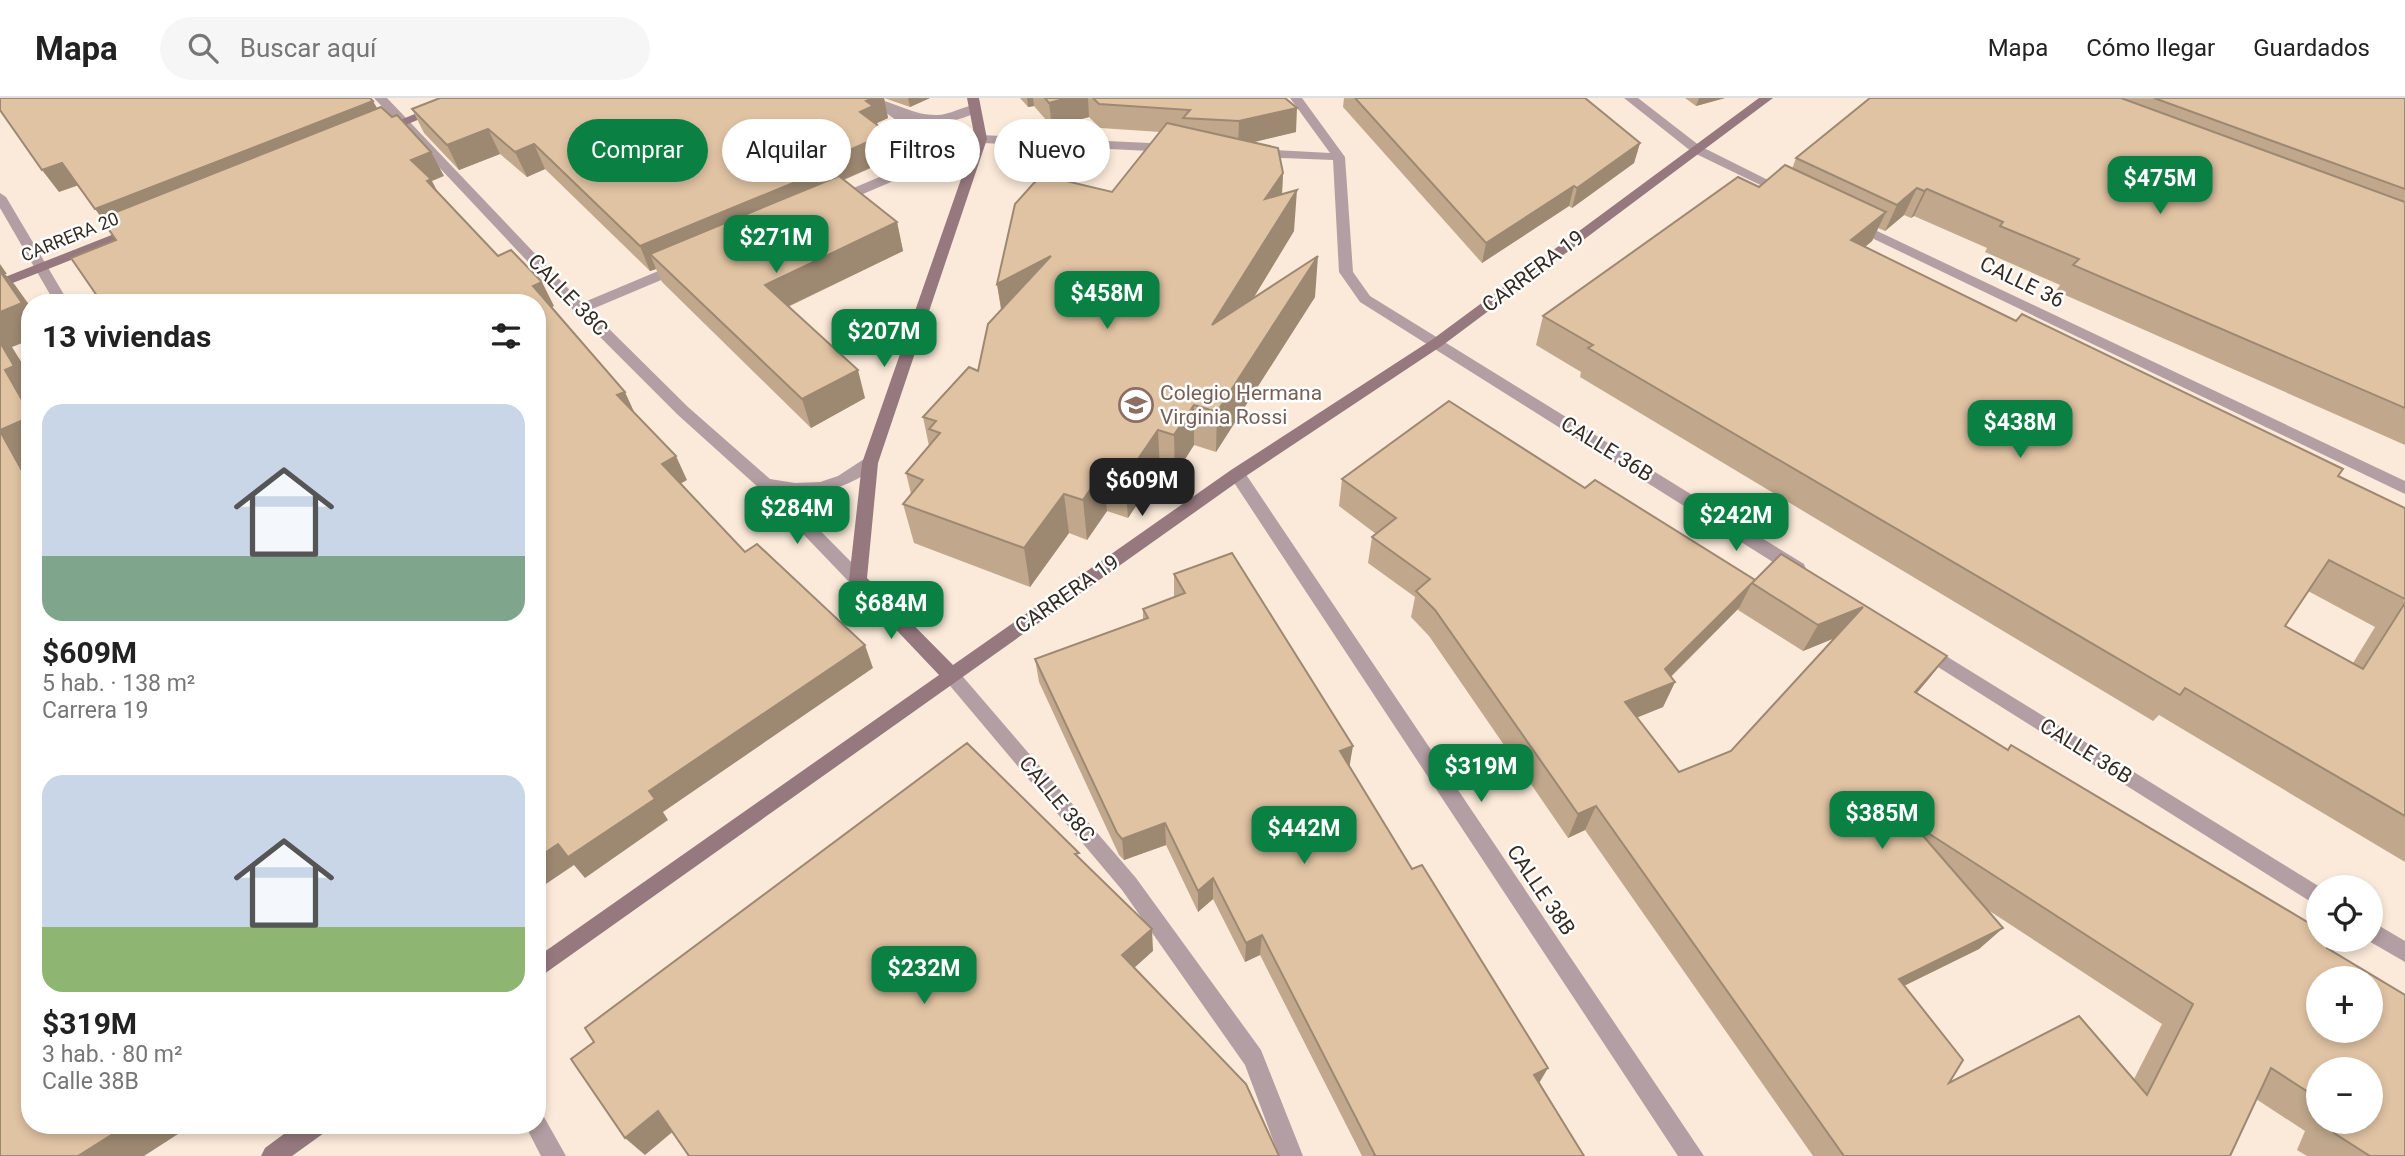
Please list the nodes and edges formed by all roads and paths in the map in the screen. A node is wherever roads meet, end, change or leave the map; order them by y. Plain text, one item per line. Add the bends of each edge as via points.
1 (380, 98) edge
2 (464, 98) edge
3 (872, 98) edge
4 (1296, 98) edge
5 (1630, 98) edge
6 (1767, 98) edge
7 (974, 103) edge
8 (894, 111) junction
9 (904, 119) edge
10 (402, 122) junction
11 (363, 138) edge
12 (981, 139) joint
13 (1187, 149) edge
14 (1696, 149) junction
15 (1242, 152) edge
16 (1339, 157) junction
17 (879, 182) edge
18 (966, 182) edge
19 (1796, 196) edge
20 (0, 197) edge
21 (821, 207) edge
22 (1845, 220) edge
23 (144, 226) edge
24 (694, 261) edge
25 (41, 268) junction
26 (0, 284) edge
27 (57, 294) edge
28 (580, 309) junction
29 (1438, 342) junction
30 (870, 463) junction
31 (1237, 474) junction
32 (765, 484) junction
33 (2405, 488) edge
34 (1814, 579) edge
35 (858, 580) junction
36 (1908, 639) edge
37 (952, 676) junction
38 (2306, 890) edge
39 (2383, 938) edge
40 (2405, 952) edge
41 (546, 963) edge
42 (304, 1134) edge
43 (541, 1134) edge
44 (273, 1156) edge
45 (554, 1156) edge
46 (1291, 1156) edge
47 (1692, 1156) edge

1 - 10 street, CALLE 38C
2 - 10 street
3 - 8 street
4 - 16 street
5 - 14 street
6 - 14 street, CARRERA 19
7 - 8 street via 952,120
7 - 12 street
8 - 9 street
10 - 11 street
10 - 28 street, CALLE 38C
12 - 13 street
14 - 19 street
14 - 29 street, CARRERA 19
15 - 16 street
16 - 29 street, CALLE 36B via 1346,272 1365,299
17 - 21 street
18 - 30 street
20 - 25 street
22 - 33 street, CALLE 36
23 - 25 street, CARRERA 20
24 - 28 street
25 - 26 street, CARRERA 20
25 - 27 street
28 - 32 street, CALLE 38C
29 - 31 street, CARRERA 19
29 - 34 street, CALLE 36B
30 - 32 street via 850,479 813,490
30 - 35 street
31 - 37 street, CARRERA 19
31 - 47 street, CALLE 38B
32 - 35 street, CALLE 38C
35 - 37 street, CALLE 38C
36 - 38 street, CALLE 36B
37 - 41 street, CARRERA 19
37 - 46 street, CALLE 38C via 1129,884 1253,1058
39 - 40 street
42 - 44 street
43 - 45 street

